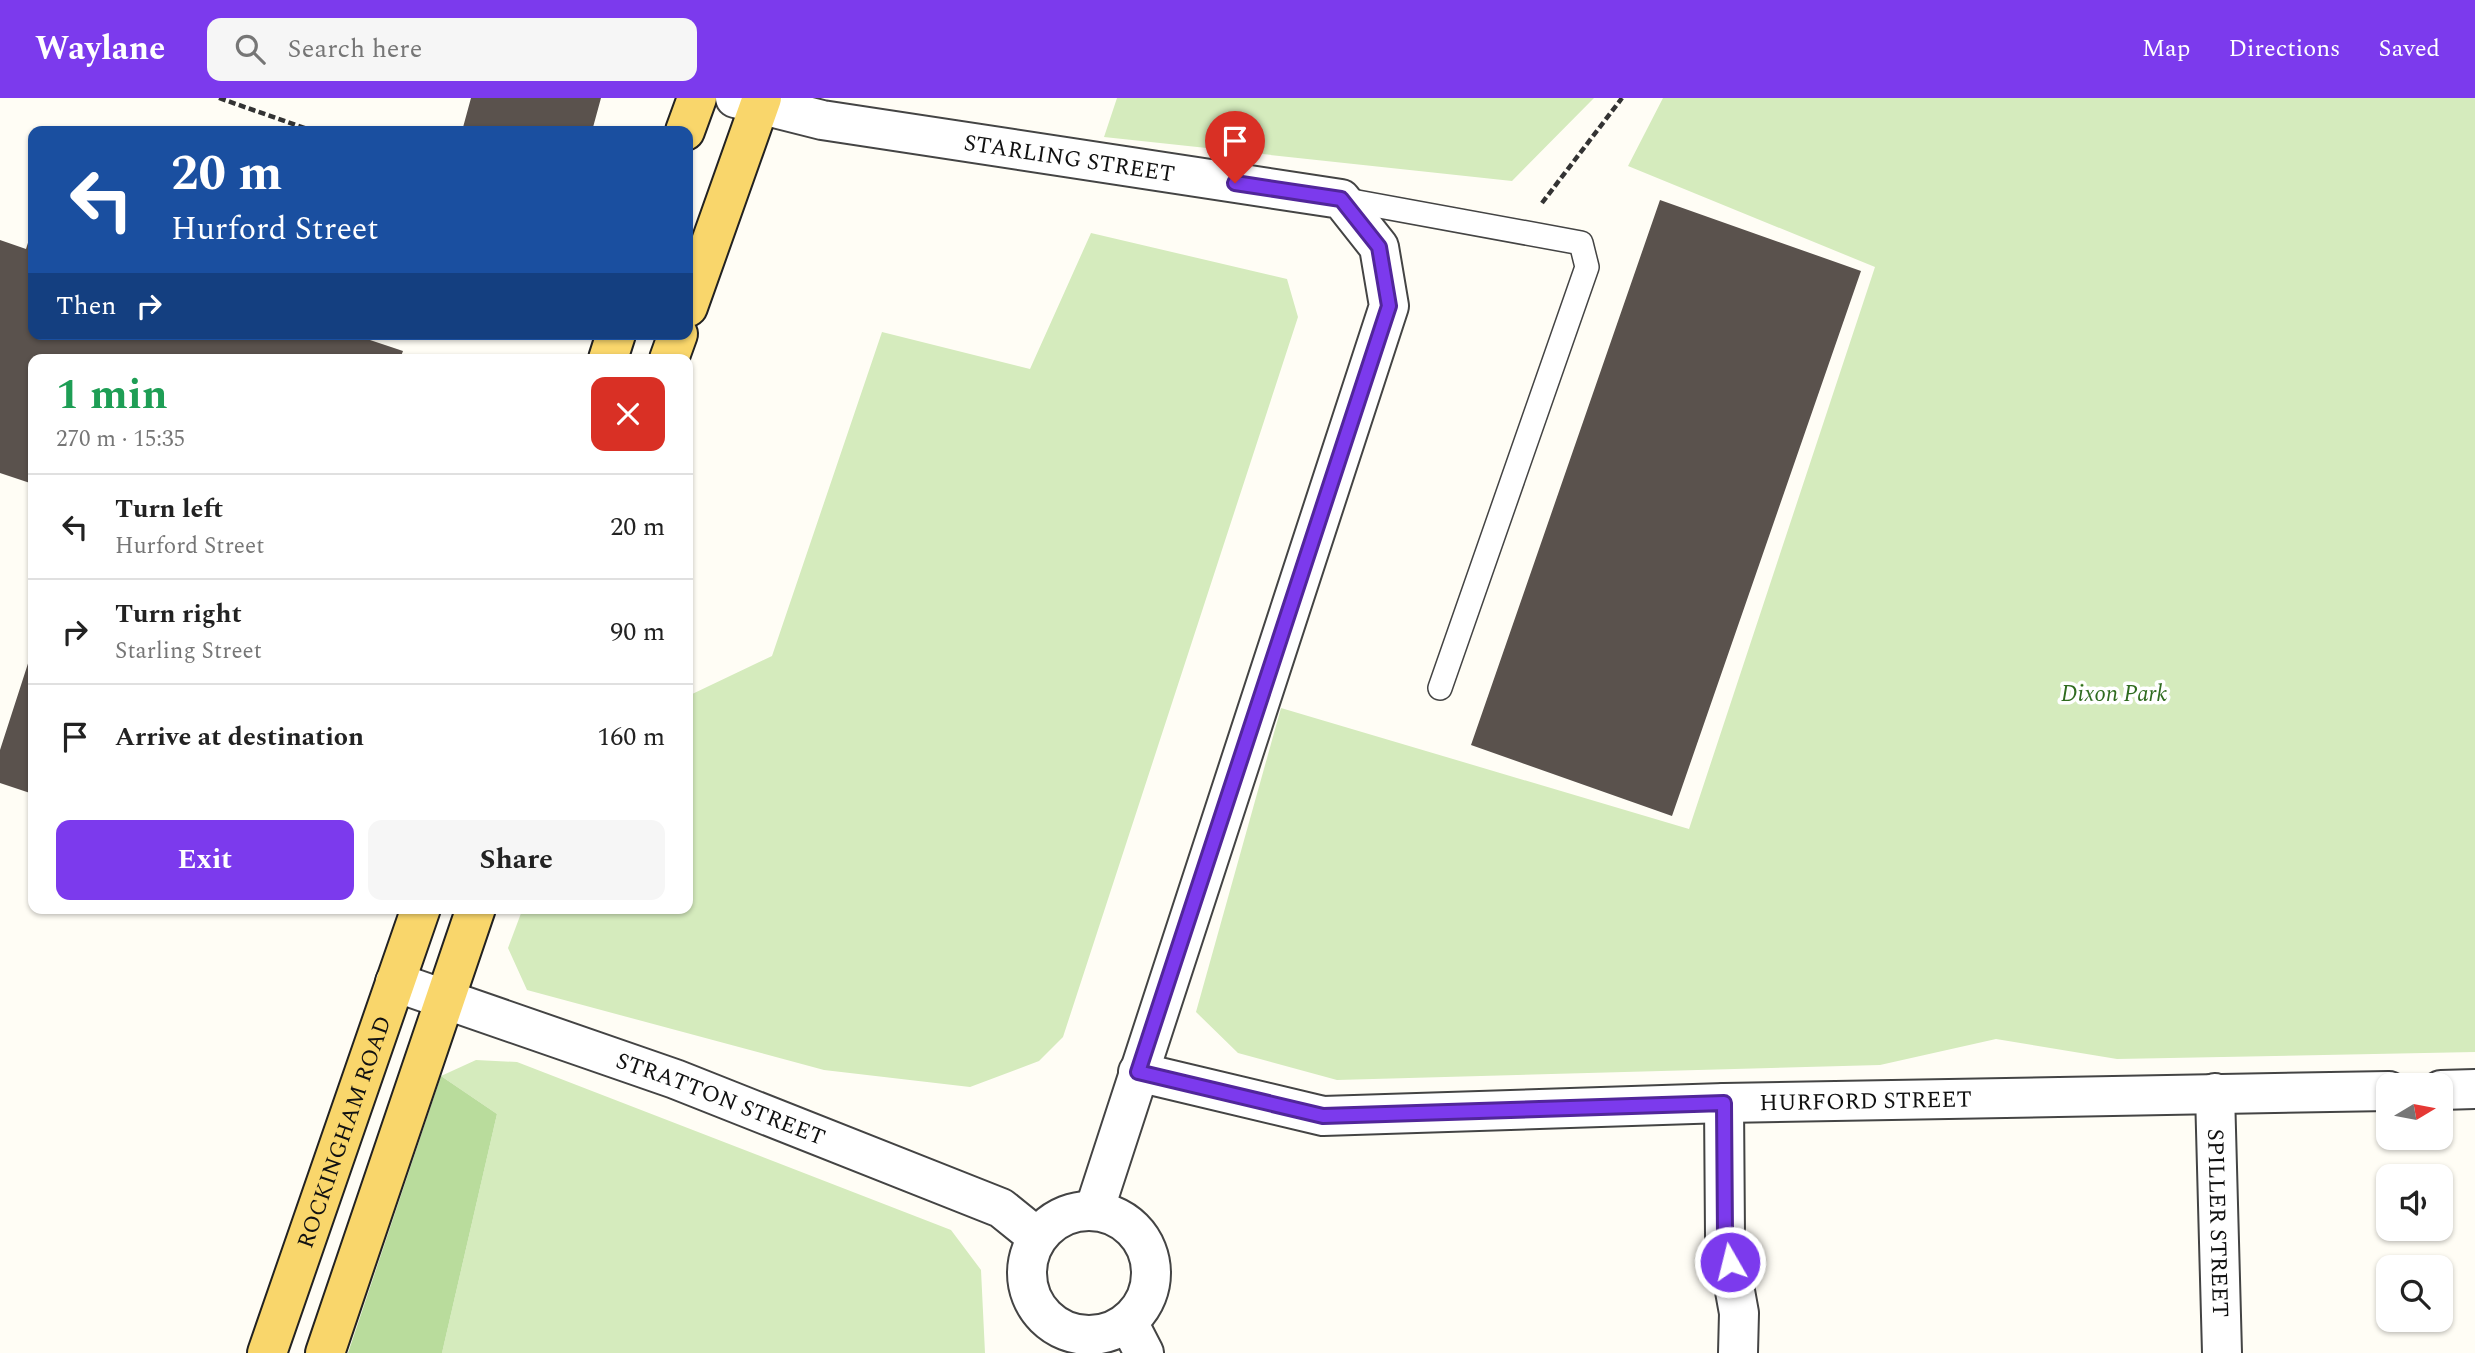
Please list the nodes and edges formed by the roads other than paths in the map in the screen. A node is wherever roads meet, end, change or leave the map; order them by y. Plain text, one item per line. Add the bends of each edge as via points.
1 (697, 98) edge
2 (752, 100) edge
3 (687, 126) edge
4 (1341, 199) junction
5 (693, 291) edge
6 (1440, 688) dead end
7 (419, 914) edge
8 (474, 914) edge
9 (395, 982) junction
10 (444, 1000) junction
11 (1138, 1072) junction
12 (2475, 1089) edge
13 (2454, 1090) edge
14 (2376, 1091) edge
15 (2215, 1093) junction
16 (1724, 1103) junction
17 (1094, 1211) junction
18 (1037, 1237) junction
19 (1043, 1338) edge
20 (1136, 1338) edge
21 (267, 1353) edge
22 (325, 1353) edge
23 (1738, 1353) edge
24 (2222, 1353) edge

1 - 3 main road
2 - 4 street, STARLING STREET via 822,120
2 - 5 main road
4 - 6 lane via 1581,243 1587,267
4 - 11 street via 1379,247 1389,306
7 - 9 main road, ROCKINGHAM ROAD
8 - 10 main road
9 - 10 street, STRATTON STREET
9 - 21 main road, ROCKINGHAM ROAD
10 - 18 street, STRATTON STREET via 675,1079 1001,1208
10 - 22 main road
11 - 16 street, HURFORD STREET via 1323,1116
11 - 17 street
12 - 13 street
14 - 15 street, HURFORD STREET
15 - 16 street, HURFORD STREET
15 - 24 street, SPILLER STREET
16 - 23 street via 1725,1236 1739,1314
17 - 18 street via 1072,1213
17 - 20 street via 1114,1216 1132,1228 1151,1265
18 - 19 street via 1029,1254 1027,1282
19 - 20 street via 1109,1332

